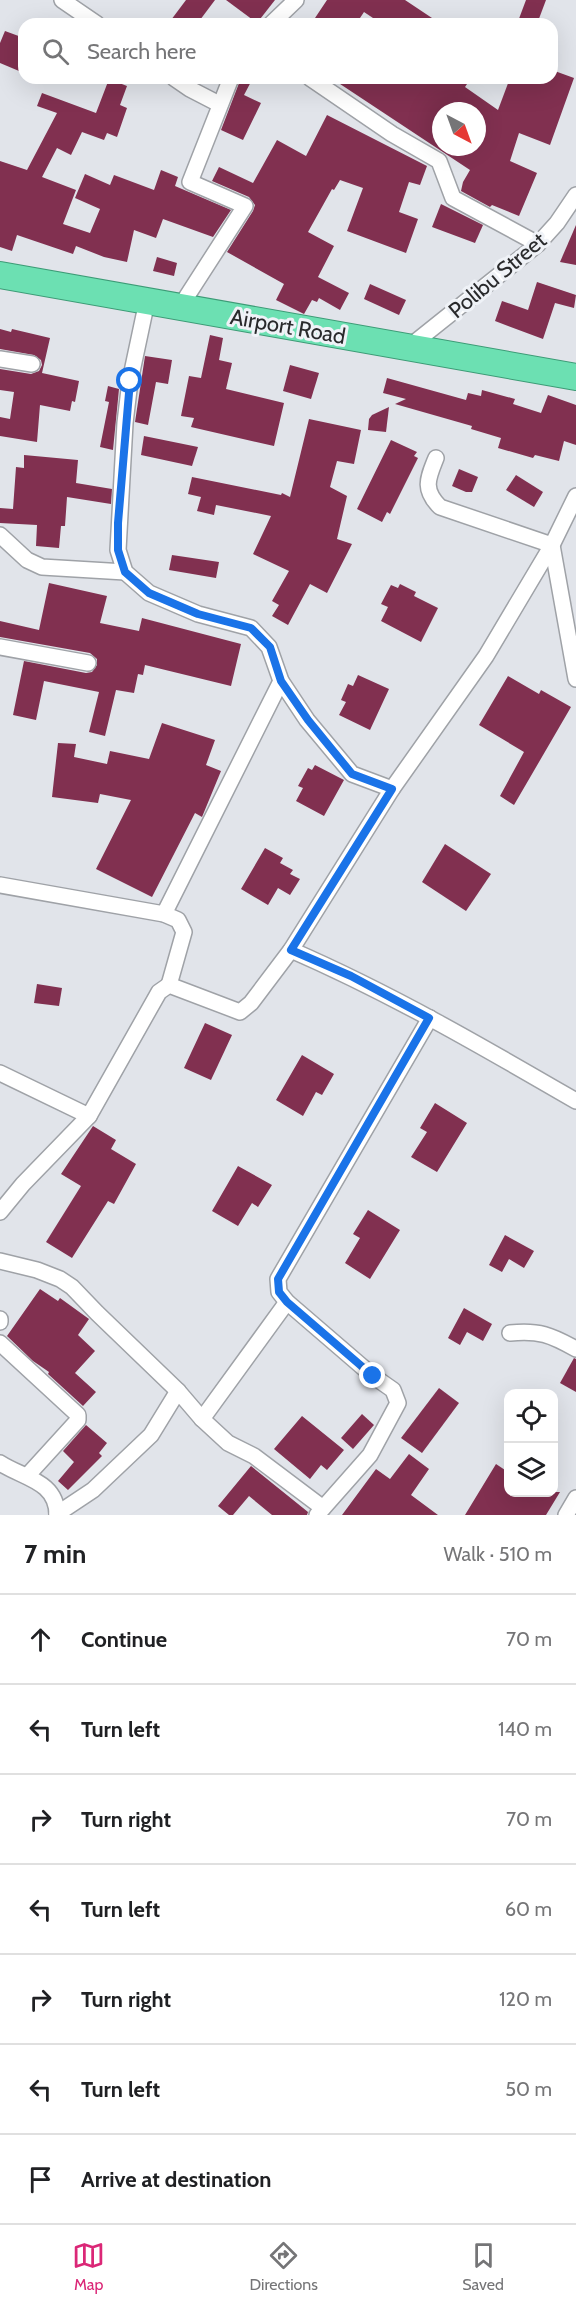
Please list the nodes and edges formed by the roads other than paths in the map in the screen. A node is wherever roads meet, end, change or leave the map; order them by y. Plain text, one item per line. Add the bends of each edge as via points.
1 (64, 0) edge
2 (296, 0) edge
3 (90, 18) edge
4 (277, 18) edge
5 (183, 84) edge
6 (228, 84) edge
7 (319, 84) edge
8 (219, 104) junction
9 (576, 195) edge
10 (538, 244) junction
11 (0, 275) edge
12 (147, 301) junction
13 (180, 307) junction
14 (409, 347) junction
15 (0, 359) edge
16 (32, 364) dead end
17 (576, 377) edge
18 (436, 458) dead end
19 (576, 496) edge
20 (0, 535) edge
21 (552, 545) junction
22 (125, 572) junction
23 (0, 647) edge
24 (88, 663) dead end
25 (576, 679) edge
26 (281, 681) junction
27 (392, 789) junction
28 (0, 885) edge
29 (164, 914) junction
30 (291, 950) junction
31 (169, 985) junction
32 (429, 1018) junction
33 (0, 1073) edge
34 (576, 1101) edge
35 (89, 1116) junction
36 (0, 1212) edge
37 (0, 1261) edge
38 (287, 1302) junction
39 (510, 1333) dead end
40 (0, 1343) edge
41 (576, 1349) edge
42 (178, 1390) junction
43 (202, 1419) junction
44 (0, 1463) edge
45 (27, 1476) junction
46 (576, 1498) edge
47 (320, 1511) edge
48 (57, 1514) edge
49 (566, 1515) edge

1 - 3 street
2 - 4 street
5 - 8 street
6 - 8 street
7 - 10 street via 439,161 453,198
8 - 13 street via 190,182 245,206
9 - 10 street, Polibu Street
10 - 14 street, Polibu Street
11 - 12 highway, Airport Road
12 - 13 highway, Airport Road
12 - 22 street via 125,423 118,550
13 - 14 highway, Airport Road
14 - 17 highway, Airport Road
15 - 16 street
18 - 21 street via 428,480 430,498 440,507
19 - 21 street
20 - 22 street via 27,560 42,567
21 - 25 street
21 - 27 street via 486,656
22 - 26 street via 149,593 198,614 251,628 270,647
23 - 24 street
26 - 27 street via 352,774
26 - 29 street
27 - 30 street
28 - 29 street
29 - 31 street via 178,920 184,932
30 - 31 street via 240,1012
30 - 32 street via 351,976
31 - 35 street via 159,992
32 - 34 street
32 - 38 street via 278,1279 279,1292
33 - 35 street
35 - 36 street
37 - 42 street via 37,1270 72,1287
38 - 43 street
38 - 47 street via 393,1390 398,1403 370,1455
39 - 41 street via 530,1331 557,1338
40 - 45 street via 78,1415 78,1420
42 - 43 street
42 - 48 street via 152,1435 93,1490
43 - 47 street
44 - 45 street
45 - 48 street via 45,1486 53,1496
46 - 49 street

